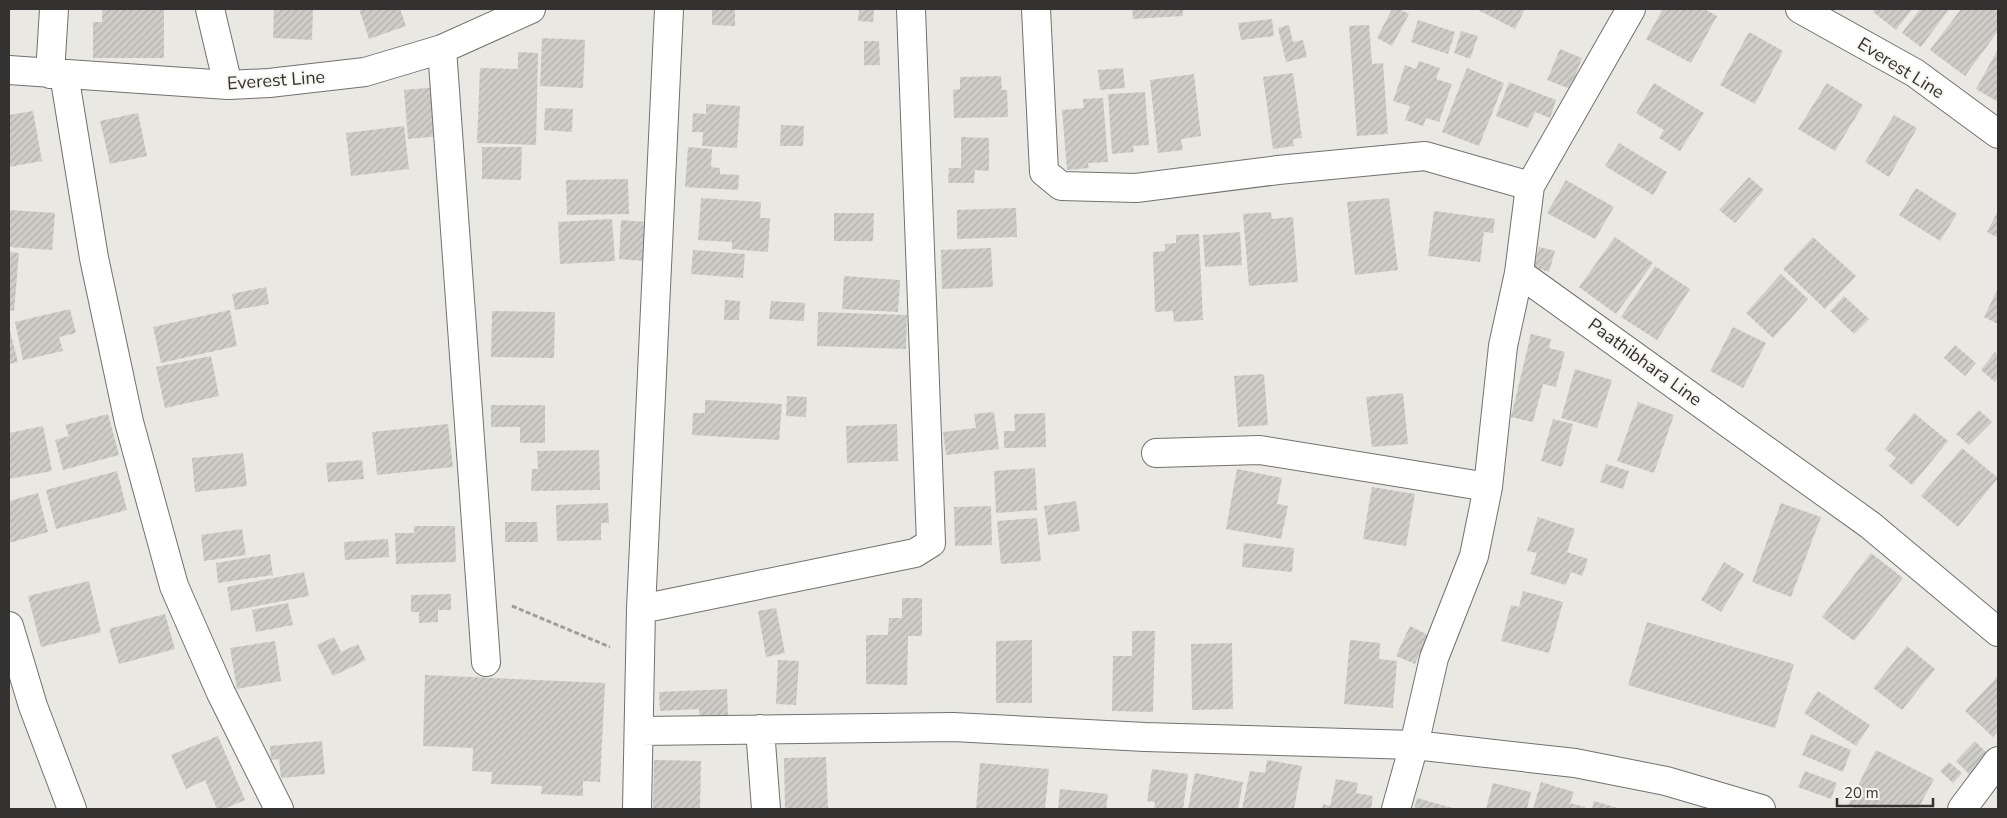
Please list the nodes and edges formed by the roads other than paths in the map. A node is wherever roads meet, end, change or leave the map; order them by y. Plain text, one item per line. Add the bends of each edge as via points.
1 (54, 9) edge
2 (210, 9) edge
3 (669, 9) edge
4 (911, 9) edge
5 (1036, 9) edge
6 (1631, 9) edge
7 (1800, 9) edge
8 (516, 12) edge
9 (442, 49) junction
10 (9, 70) edge
11 (57, 74) junction
12 (228, 85) junction
13 (1998, 134) edge
14 (1530, 186) junction
15 (1519, 272) junction
16 (1156, 453) dead end
17 (1488, 487) junction
18 (641, 609) junction
19 (9, 626) edge
20 (1998, 632) edge
21 (486, 662) dead end
22 (760, 729) junction
23 (640, 731) junction
24 (1414, 745) junction
25 (1998, 761) edge
26 (72, 809) edge
27 (279, 809) edge
28 (637, 809) edge
29 (766, 809) edge
30 (1396, 809) edge
31 (1761, 809) edge
32 (1962, 809) edge

1 - 11 street
2 - 12 street
3 - 18 street
4 - 18 street via 931,544 915,553
5 - 14 street via 1044,172 1061,186 1136,188 1425,156
6 - 14 street
7 - 13 street, Everest Line via 1914,73
8 - 9 street, Everest Line
9 - 12 street, Everest Line via 365,72
9 - 21 street
10 - 11 street, Everest Line
11 - 12 street, Everest Line
11 - 27 street via 129,422 174,586 221,693
14 - 15 street
15 - 17 street via 1503,346
15 - 20 street, Paathibhara Line via 1870,525
16 - 17 street via 1260,450
17 - 24 street via 1474,556 1434,658
18 - 23 street
19 - 26 street via 33,706
22 - 23 street
22 - 24 street via 953,727 1144,737
22 - 29 street
23 - 28 street
24 - 30 street
24 - 31 street via 1575,763 1666,781
25 - 32 street

